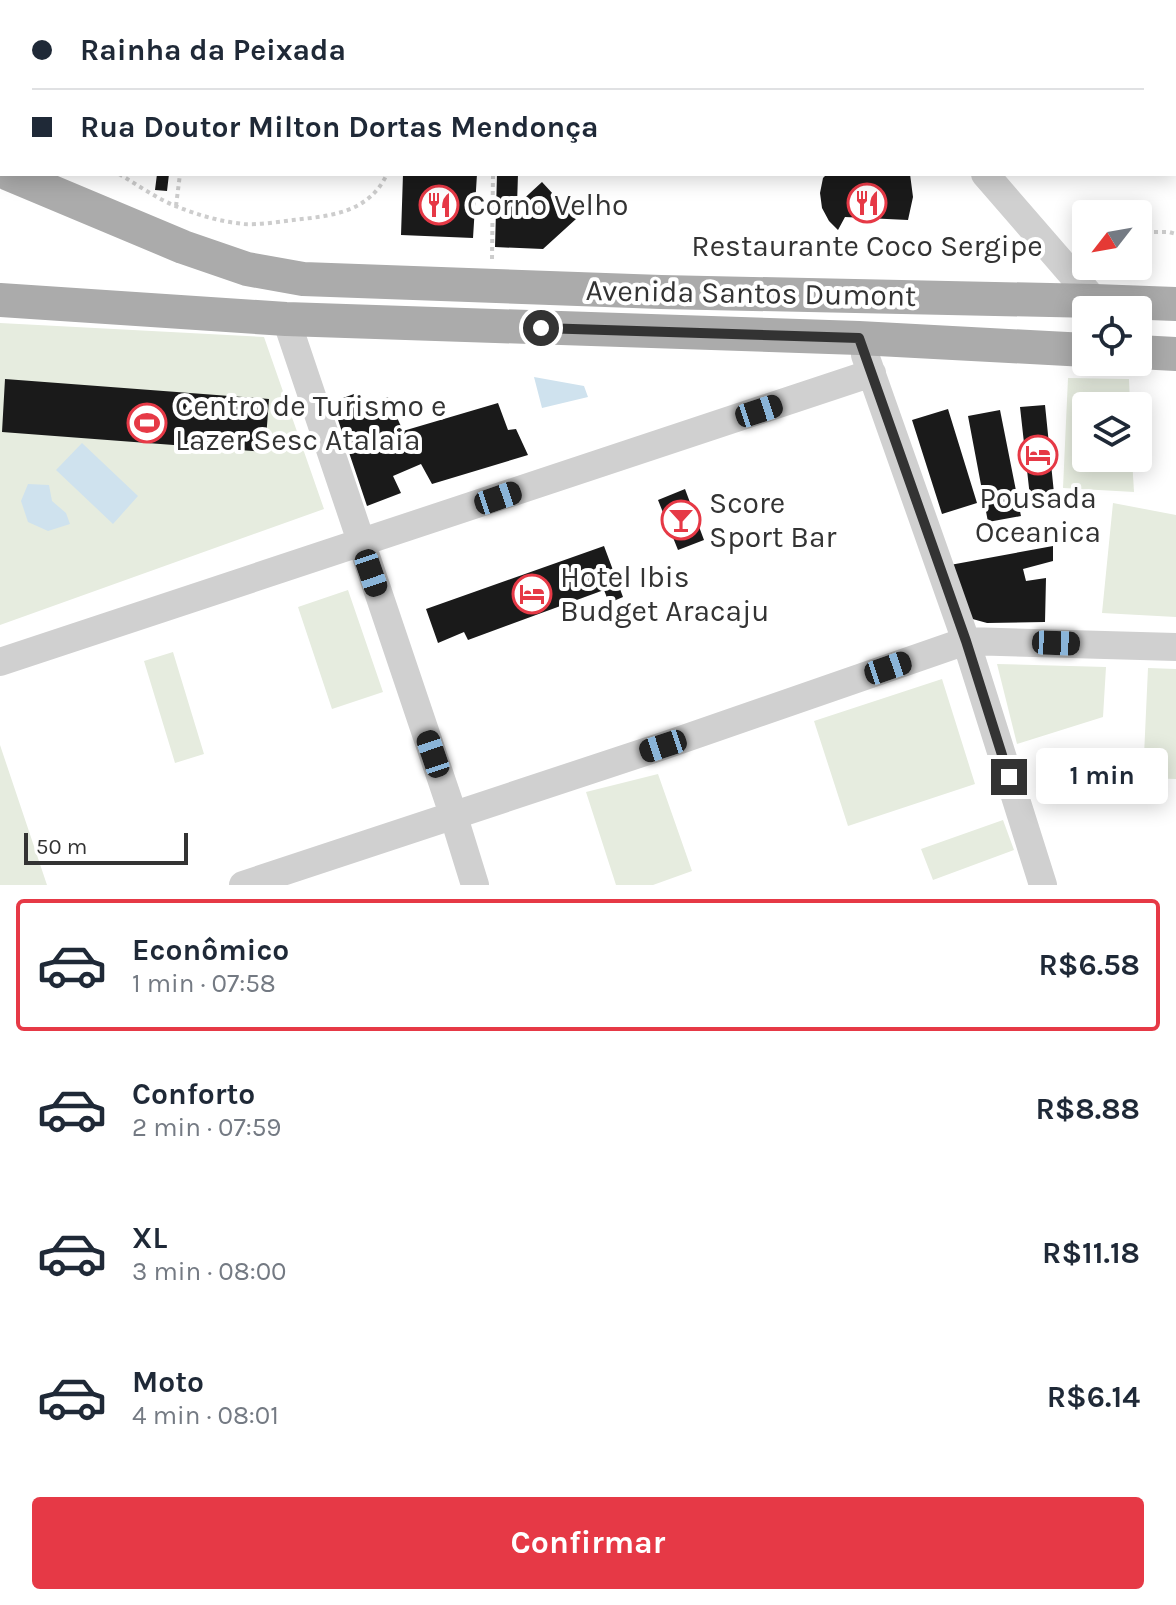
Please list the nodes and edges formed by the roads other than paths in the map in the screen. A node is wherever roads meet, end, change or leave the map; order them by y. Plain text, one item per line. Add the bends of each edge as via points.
1 (16, 176) edge
2 (987, 176) edge
3 (1091, 296) edge
4 (3, 298) edge
5 (1072, 301) edge
6 (1152, 303) edge
7 (1176, 304) edge
8 (286, 319) junction
9 (859, 338) junction
10 (1072, 349) edge
11 (1152, 353) edge
12 (1176, 354) edge
13 (872, 373) junction
14 (361, 543) junction
15 (966, 641) junction
16 (1176, 647) edge
17 (0, 662) edge
18 (453, 814) junction
19 (243, 885) edge
20 (475, 885) edge
21 (1043, 885) edge

1 - 5 main road, Avenida Santos Dumont via 183,247 247,269 303,279
2 - 3 street
4 - 8 main road, Avenida Santos Dumont
6 - 7 main road, Avenida Santos Dumont
8 - 9 main road, Avenida Santos Dumont
8 - 14 street
9 - 10 main road, Avenida Santos Dumont
9 - 13 street
11 - 12 main road
13 - 14 street
13 - 15 street
14 - 17 street
14 - 18 street
15 - 16 street
15 - 18 street
15 - 21 street
18 - 19 street
18 - 20 street

